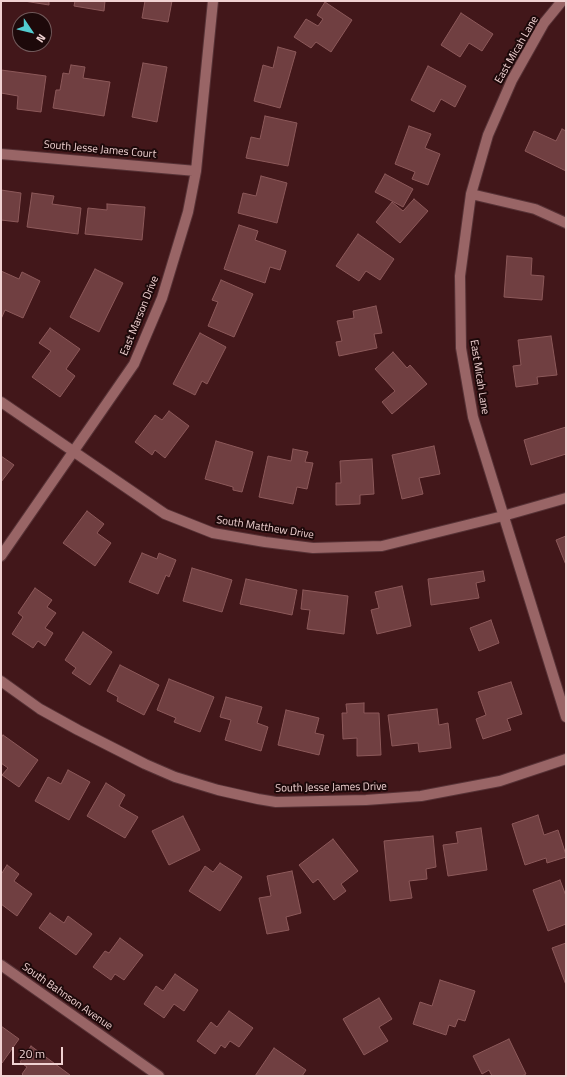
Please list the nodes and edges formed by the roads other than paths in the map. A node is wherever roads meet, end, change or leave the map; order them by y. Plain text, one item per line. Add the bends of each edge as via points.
1 (213, 1) edge
2 (562, 1) edge
3 (1, 154) edge
4 (196, 171) junction
5 (471, 194) junction
6 (566, 223) edge
7 (1, 402) edge
8 (73, 451) junction
9 (566, 498) edge
10 (503, 516) junction
11 (1, 556) edge
12 (1, 681) edge
13 (566, 717) edge
14 (566, 759) edge
15 (1, 965) edge
16 (159, 1076) edge

1 - 4 street, East Marson Drive
2 - 5 street, East Micah Lane via 544,23 512,80 488,135
3 - 4 street, South Jesse James Court
4 - 8 street, East Marson Drive via 188,212 162,298 134,364
5 - 6 street via 535,209
5 - 10 street, East Micah Lane via 460,276 461,348 473,417
7 - 8 street, South Matthew Drive
8 - 10 street, South Matthew Drive via 166,514 213,533 265,542 313,548 382,546
8 - 11 street, East Marson Drive
9 - 10 street, South Matthew Drive
10 - 13 street, East Micah Lane
12 - 14 street, South Jesse James Drive via 46,713 145,764 175,777 218,790 276,802 421,796 500,781
15 - 16 street, South Bahnson Avenue

